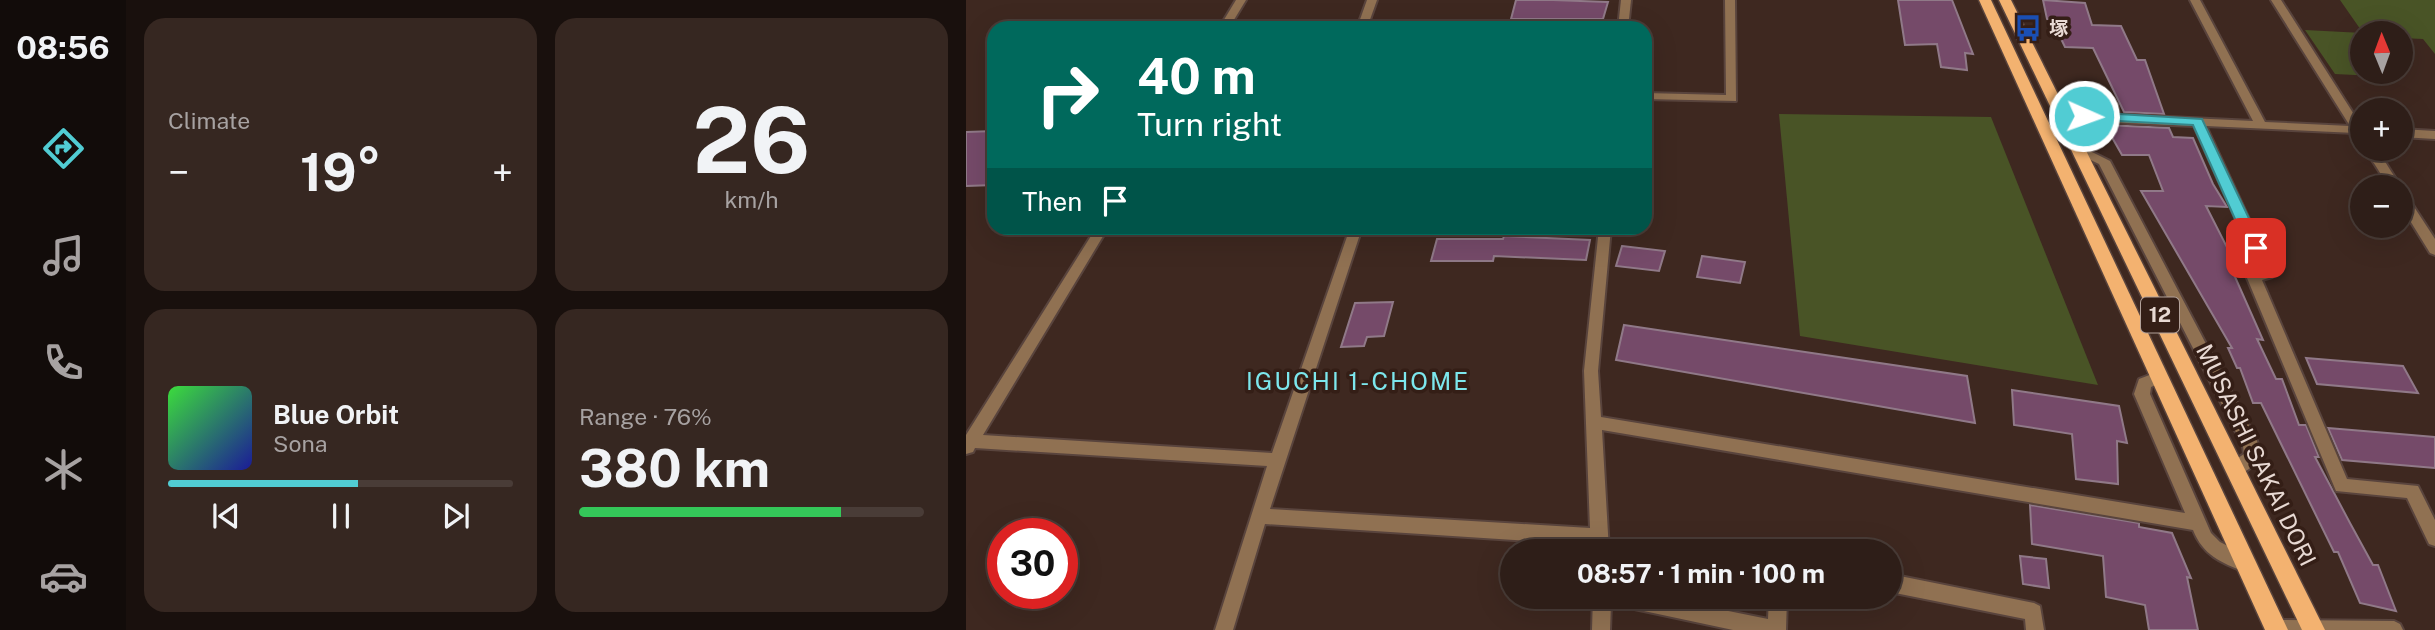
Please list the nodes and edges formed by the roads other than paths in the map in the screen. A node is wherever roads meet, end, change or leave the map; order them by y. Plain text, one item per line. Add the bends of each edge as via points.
1 (1241, 0) edge
2 (1372, 0) edge
3 (1626, 0) edge
4 (1730, 0) edge
5 (1985, 0) edge
6 (2005, 0) edge
7 (2195, 0) edge
8 (2276, 0) edge
9 (1228, 21) edge
10 (1364, 21) edge
11 (1624, 21) edge
12 (1652, 96) edge
13 (2350, 115) edge
14 (2062, 116) junction
15 (2198, 122) junction
16 (2260, 124) junction
17 (2350, 131) edge
18 (2413, 134) edge
19 (2435, 135) edge
20 (2413, 215) edge
21 (1098, 235) edge
22 (1354, 235) edge
23 (1604, 235) edge
24 (2435, 250) edge
25 (2160, 377) junction
26 (1593, 422) junction
27 (968, 445) edge
28 (1277, 460) junction
29 (1261, 516) junction
30 (2198, 523) junction
31 (2435, 538) edge
32 (1539, 539) edge
33 (1599, 539) edge
34 (2246, 564) junction
35 (1902, 585) edge
36 (1602, 609) edge
37 (1674, 609) edge
38 (1777, 609) edge
39 (2276, 629) edge
40 (1224, 630) edge
41 (1601, 630) edge
42 (1776, 630) edge
43 (2035, 630) edge
44 (2314, 630) edge
45 (2394, 630) edge

1 - 9 street
2 - 10 street
3 - 11 street
4 - 12 street via 1732,99
5 - 25 main road, 12
6 - 14 main road, MUSASHI SAKAI DORI / 12
7 - 16 street
8 - 13 street
14 - 15 street
14 - 44 main road, MUSASHI SAKAI DORI / 12
15 - 16 street
15 - 31 street via 2267,273 2254,278 2343,486 2412,491
16 - 17 street
18 - 19 street
20 - 24 street
21 - 27 street
22 - 28 street
23 - 26 street via 1591,370
25 - 30 street via 2144,383 2142,394
25 - 34 main road, 12
26 - 30 street
26 - 33 street
27 - 28 street
28 - 29 street
29 - 32 street
29 - 40 street
30 - 34 street via 2214,548
34 - 39 main road, 12
35 - 43 street via 2034,612
36 - 41 street
37 - 42 street
38 - 42 street
39 - 44 street
44 - 45 street

